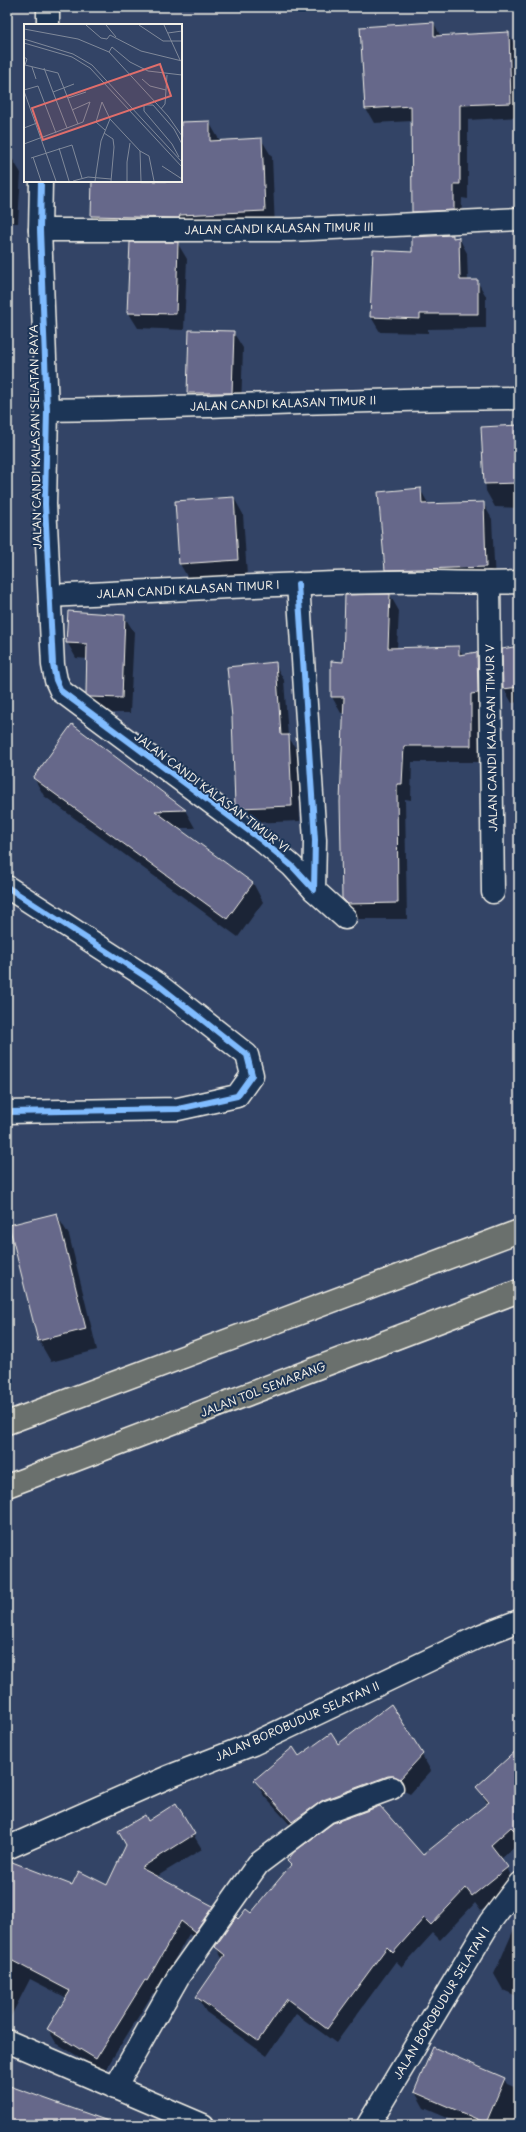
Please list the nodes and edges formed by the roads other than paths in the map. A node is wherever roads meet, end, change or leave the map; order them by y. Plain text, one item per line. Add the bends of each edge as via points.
1 (48, 7) edge
2 (48, 24) edge
3 (41, 182) edge
4 (519, 219) edge
5 (40, 230) junction
6 (519, 398) edge
7 (47, 410) junction
8 (519, 582) edge
9 (298, 584) junction
10 (489, 584) junction
11 (50, 596) junction
12 (7, 887) edge
13 (314, 890) junction
14 (493, 892) dead end
15 (346, 918) dead end
16 (7, 1112) edge
17 (519, 1232) edge
18 (519, 1292) edge
19 (7, 1423) edge
20 (7, 1486) edge
21 (519, 1621) edge
22 (392, 1788) dead end
23 (7, 1848) edge
24 (519, 1884) edge
25 (7, 2041) edge
26 (115, 2088) junction
27 (203, 2125) edge
28 (368, 2125) edge

1 - 2 street
3 - 5 street, JALAN CANDI KALASAN SELATAN RAYA
4 - 5 street, JALAN CANDI KALASAN TIMUR III via 291,230
5 - 7 street, JALAN CANDI KALASAN SELATAN RAYA
6 - 7 street, JALAN CANDI KALASAN TIMUR II via 400,399
7 - 11 street, JALAN CANDI KALASAN SELATAN RAYA via 44,504
8 - 10 street, JALAN CANDI KALASAN TIMUR I
9 - 10 street, JALAN CANDI KALASAN TIMUR I
9 - 11 street, JALAN CANDI KALASAN TIMUR I
9 - 13 street via 315,840
10 - 14 street, JALAN CANDI KALASAN TIMUR V
11 - 13 street, JALAN CANDI KALASAN TIMUR VI via 53,665 61,691 260,840 292,866
12 - 16 street via 157,984 247,1055 252,1075 237,1096 178,1109
13 - 15 street, JALAN CANDI KALASAN TIMUR VI
17 - 19 highway
18 - 20 highway, JALAN TOL SEMARANG
21 - 23 street, JALAN BOROBUDUR SELATAN II via 482,1635 252,1744 168,1777
22 - 26 street via 327,1812 258,1864 178,1977
24 - 28 street, JALAN BOROBUDUR SELATAN I via 490,1922
25 - 26 street
26 - 27 street

